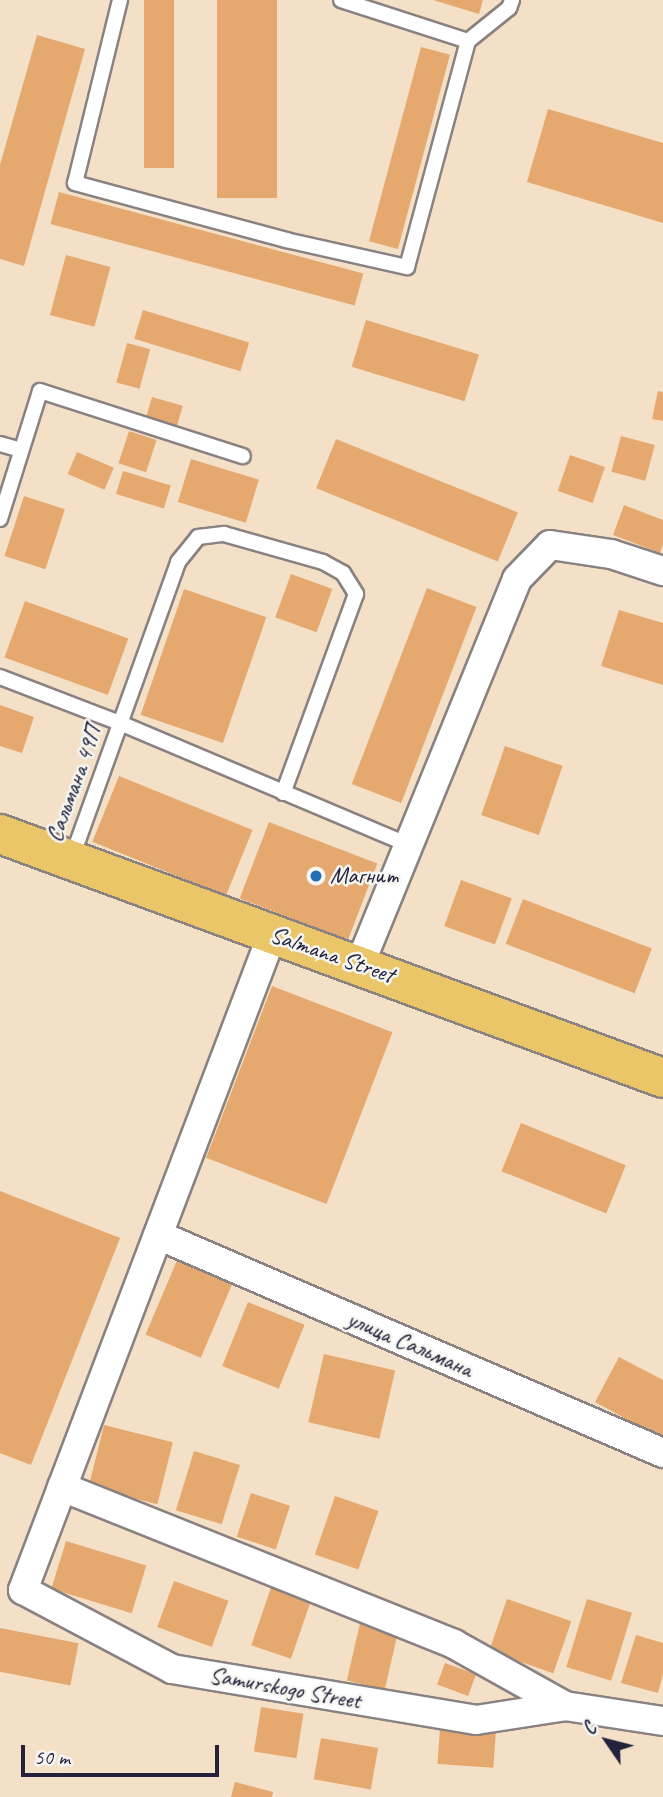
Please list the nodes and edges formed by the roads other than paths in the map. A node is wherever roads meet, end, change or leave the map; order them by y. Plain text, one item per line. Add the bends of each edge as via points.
1 (120, 0) edge
2 (341, 0) edge
3 (512, 0) edge
4 (468, 41) junction
5 (0, 444) edge
6 (22, 450) junction
7 (243, 456) dead end
8 (0, 519) edge
9 (663, 571) edge
10 (0, 677) edge
11 (120, 723) junction
12 (283, 793) junction
13 (0, 834) edge
14 (409, 845) junction
15 (71, 860) junction
16 (272, 935) junction
17 (360, 964) junction
18 (663, 1078) edge
19 (158, 1235) junction
20 (663, 1453) edge
21 (62, 1487) junction
22 (565, 1706) junction
23 (663, 1721) edge

1 - 4 lane via 75,183 286,240 407,267
2 - 4 lane
3 - 4 lane via 509,8
5 - 6 lane
6 - 7 lane via 40,391
6 - 8 lane
9 - 14 street via 611,554 550,545 517,579
10 - 11 lane
11 - 12 lane
11 - 12 lane, Сальмана 49П via 178,562 198,537 224,534 323,562 343,573 356,594
11 - 15 lane, Сальмана 49П
12 - 14 lane
13 - 15 main road, Salmana Street
14 - 17 street
15 - 16 main road, Salmana Street
16 - 17 main road, Salmana Street
16 - 19 street
17 - 18 main road, Salmana Street
19 - 20 street, улица Сальмана
19 - 21 street
21 - 22 street, Samurskogo Street via 453,1644
21 - 22 street, Samurskogo Street via 23,1590 172,1669 476,1720
22 - 23 street, Samurskogo Street

